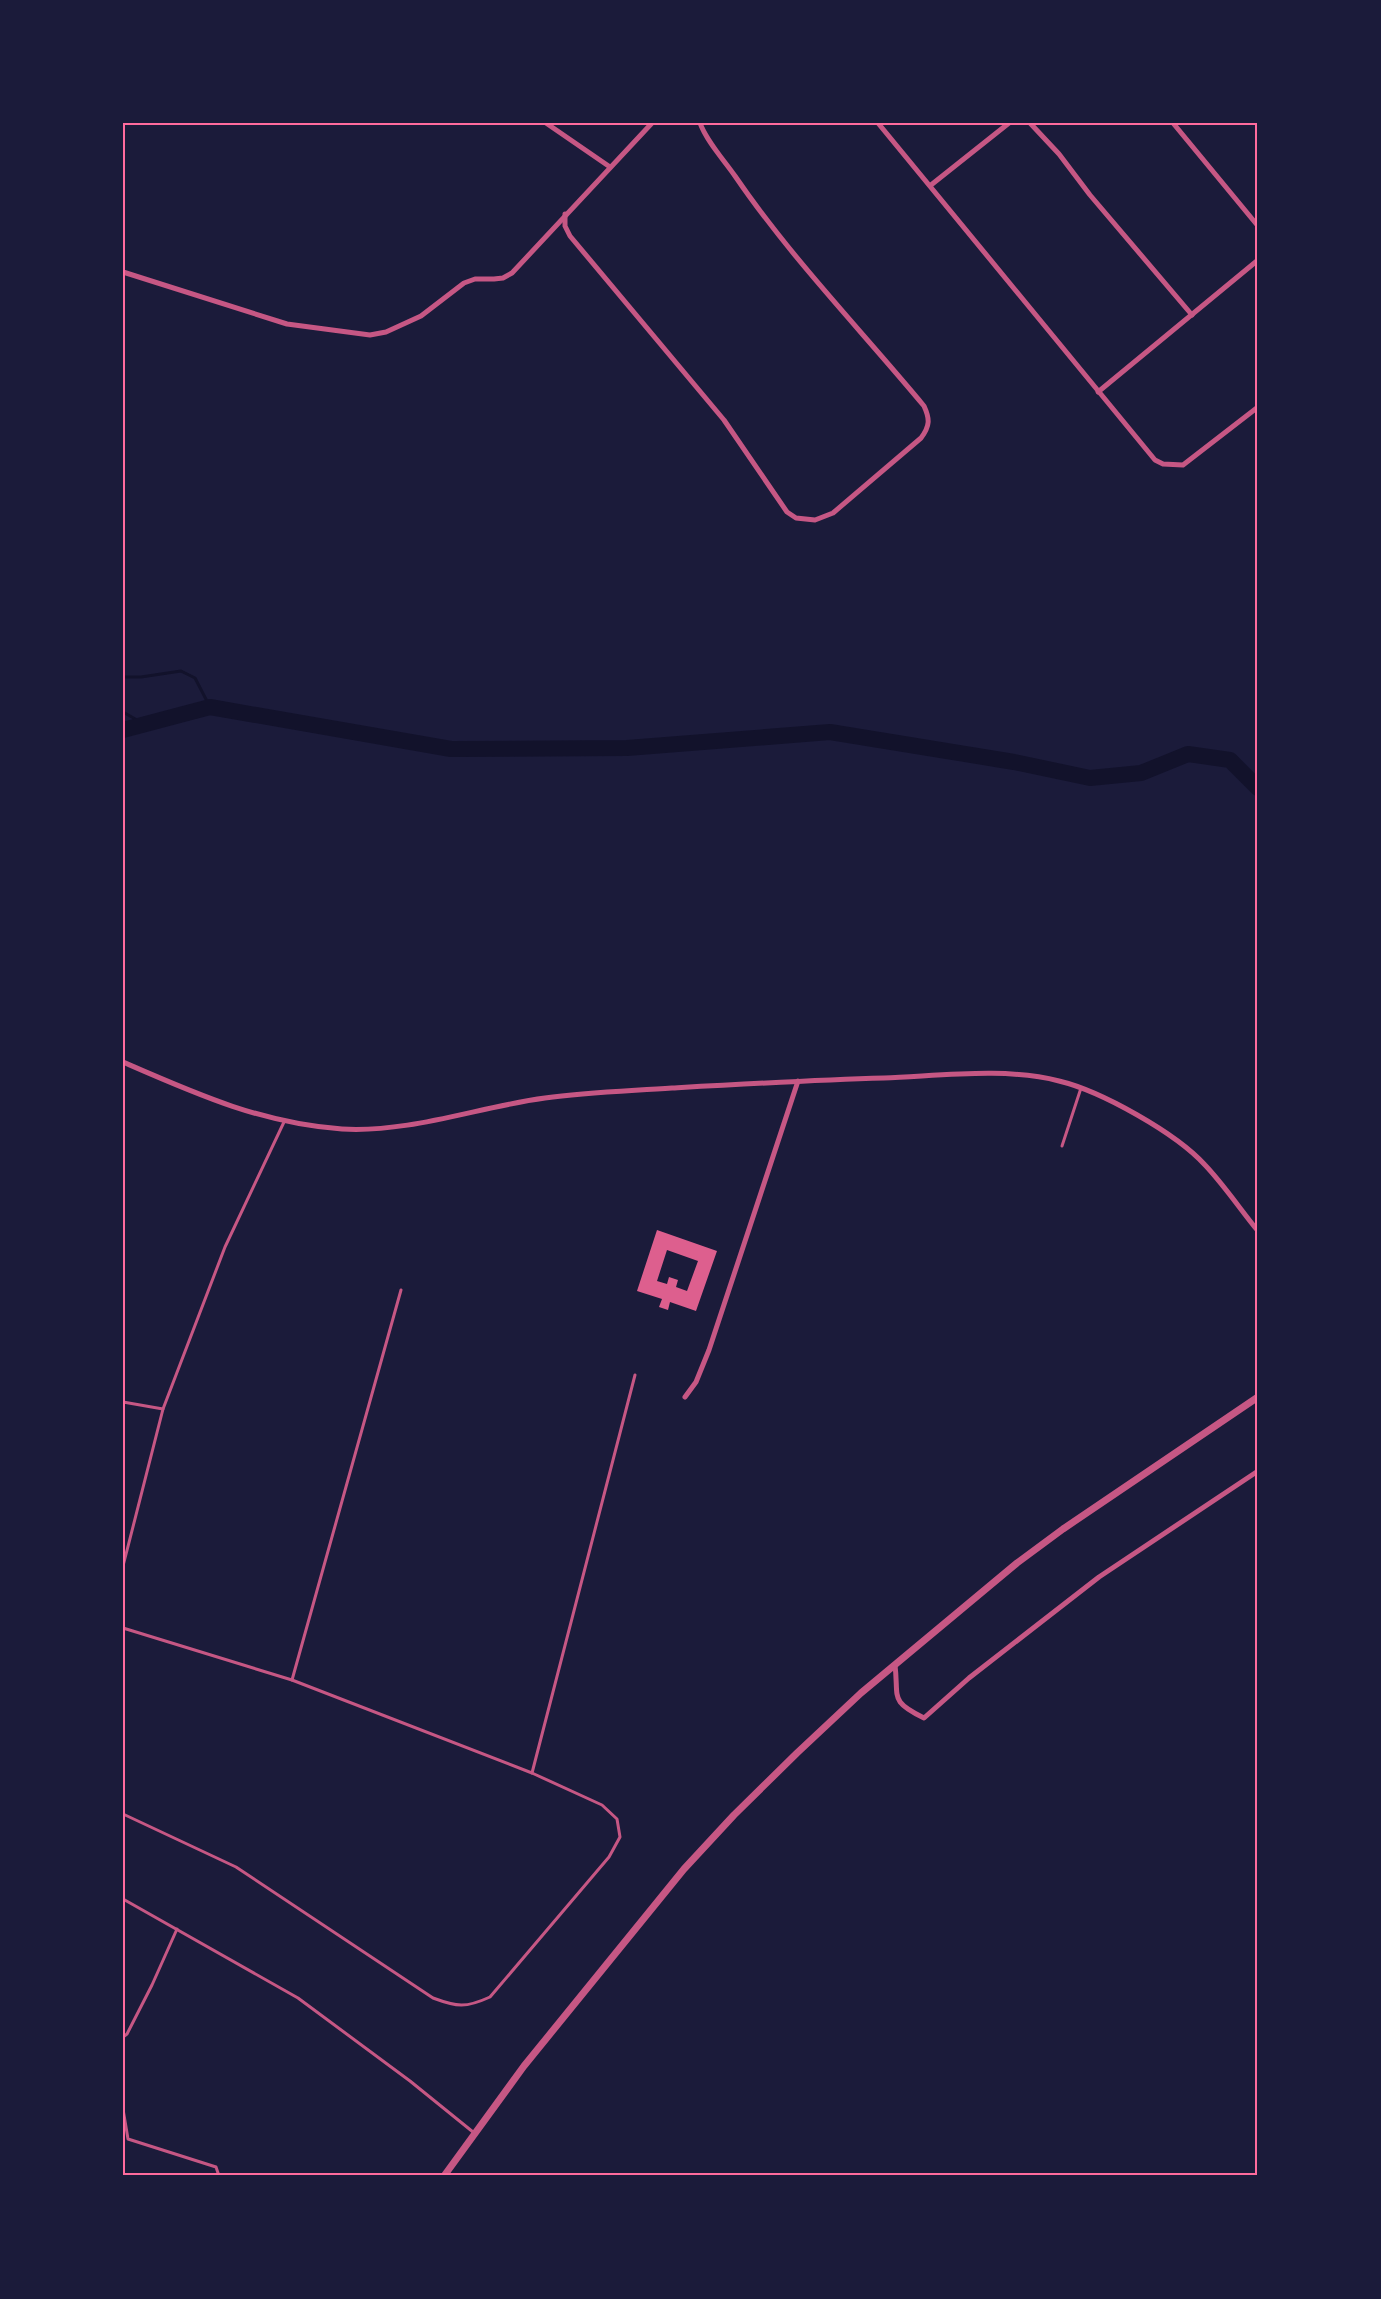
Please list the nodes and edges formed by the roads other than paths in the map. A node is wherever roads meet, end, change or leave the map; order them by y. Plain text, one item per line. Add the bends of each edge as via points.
1 (546, 123) edge
2 (652, 123) edge
3 (700, 123) edge
4 (878, 123) edge
5 (1009, 123) edge
6 (1030, 123) edge
7 (1173, 123) edge
8 (610, 166) junction
9 (931, 185) junction
10 (565, 214) junction
11 (1258, 226) edge
12 (1258, 260) edge
13 (123, 272) edge
14 (1192, 315) junction
15 (1098, 392) junction
16 (1258, 407) edge
17 (123, 1062) edge
18 (798, 1081) junction
19 (1081, 1088) junction
20 (284, 1122) junction
21 (1062, 1146) dead end
22 (1258, 1231) edge
23 (401, 1290) dead end
24 (635, 1376) dead end
25 (685, 1397) dead end
26 (1258, 1397) edge
27 (123, 1402) edge
28 (163, 1409) junction
29 (1258, 1472) edge
30 (123, 1566) edge
31 (123, 1628) edge
32 (895, 1665) junction
33 (292, 1680) junction
34 (532, 1773) junction
35 (123, 1814) edge
36 (123, 1899) edge
37 (177, 1929) junction
38 (123, 2037) edge
39 (123, 2109) edge
40 (475, 2133) junction
41 (219, 2176) edge
42 (444, 2176) edge

1 - 8 street
2 - 8 street
3 - 10 street via 748,196 928,414 927,430 921,438 833,513 804,520 787,512 724,420 570,236
4 - 9 street
5 - 9 street
6 - 14 street
7 - 11 street
8 - 10 street
9 - 15 street
10 - 13 street via 512,273 464,283 421,315 386,332 370,335 287,324
12 - 14 street
14 - 15 street
15 - 16 street via 1155,460 1175,466 1183,465
17 - 20 street via 233,1108
18 - 19 street via 992,1074 1038,1077
18 - 20 street via 575,1094 379,1129 334,1129
18 - 25 street via 709,1350
19 - 21 lane
19 - 22 street via 1183,1144
20 - 28 lane via 225,1247
23 - 33 lane
24 - 34 lane
26 - 32 street via 1063,1529
27 - 28 lane
28 - 30 lane
29 - 32 street via 1099,1577 924,1718 900,1703 895,1693
31 - 33 lane
32 - 40 street via 797,1753 684,1869 531,2057
33 - 34 lane
34 - 35 lane via 602,1805 617,1819 620,1837 609,1857 490,1997 461,2007 433,1998 236,1867
36 - 37 lane
37 - 38 lane via 153,1985
37 - 40 lane via 298,1998
39 - 41 lane via 128,2139 216,2167
40 - 42 street

